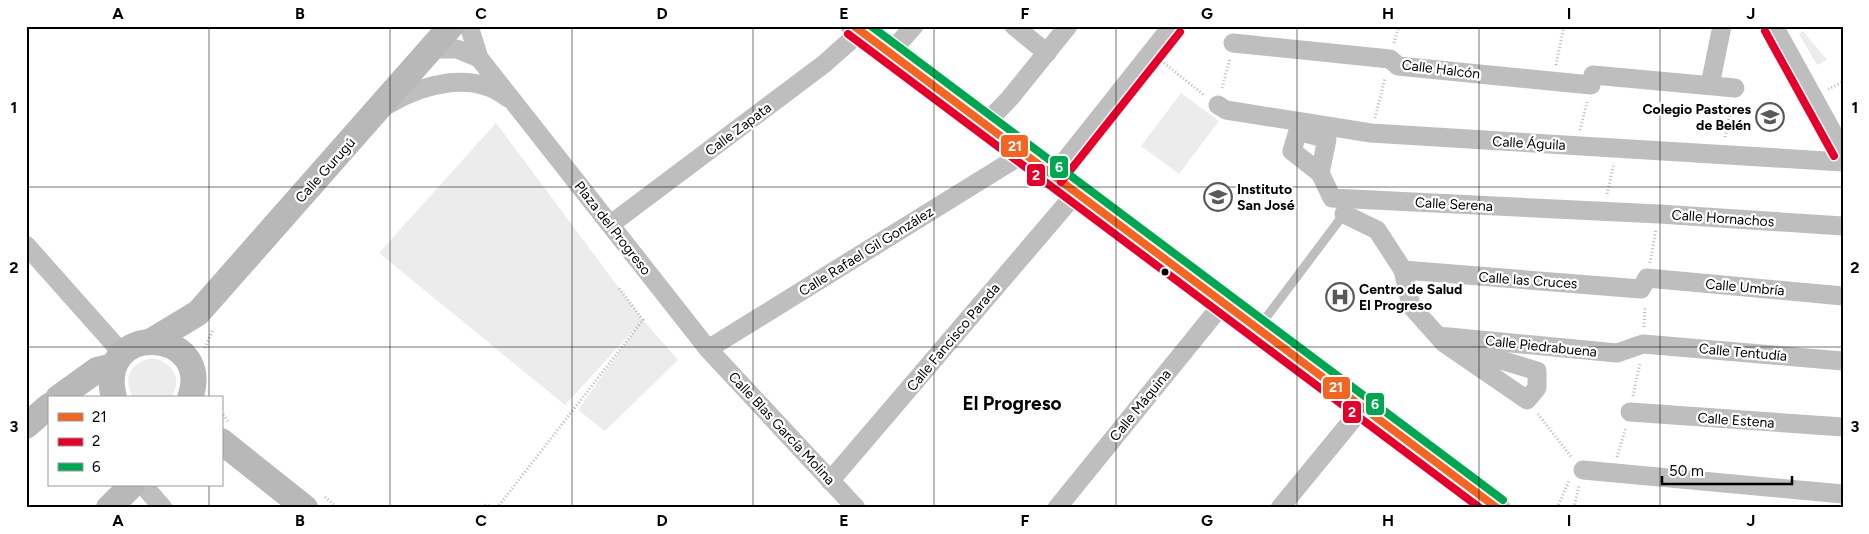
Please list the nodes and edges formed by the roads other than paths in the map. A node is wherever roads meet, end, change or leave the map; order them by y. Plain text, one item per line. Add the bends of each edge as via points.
1 (451, 26) edge
2 (469, 26) edge
3 (914, 26) edge
4 (1014, 26) edge
5 (1068, 26) edge
6 (1172, 26) edge
7 (1722, 26) edge
8 (1774, 26) edge
9 (856, 27) edge
10 (1233, 43) road end
11 (432, 48) junction
12 (890, 53) junction
13 (1047, 53) junction
14 (479, 58) junction
15 (1710, 86) junction
16 (1735, 88) road end
17 (1218, 105) road end
18 (518, 107) junction
19 (379, 110) junction
20 (986, 123) junction
21 (1843, 151) edge
22 (1023, 154) junction
23 (1843, 162) edge
24 (1320, 173) dead end
25 (1053, 176) junction
26 (1076, 193) junction
27 (1332, 198) junction
28 (1603, 211) joint
29 (1344, 214) junction
30 (610, 224) junction
31 (1843, 226) edge
32 (26, 245) edge
33 (1403, 270) junction
34 (1647, 278) joint
35 (1843, 296) edge
36 (1224, 302) junction
37 (198, 313) junction
38 (1258, 328) junction
39 (1441, 339) junction
40 (150, 342) junction
41 (1644, 344) joint
42 (708, 349) junction
43 (118, 360) junction
44 (1843, 361) edge
45 (189, 365) junction
46 (64, 396) edge
47 (113, 396) edge
48 (192, 396) edge
49 (1363, 407) junction
50 (48, 408) edge
51 (1630, 412) dead end
52 (26, 426) edge
53 (1843, 427) edge
54 (222, 442) edge
55 (1578, 469) road end
56 (830, 481) junction
57 (131, 486) edge
58 (144, 486) edge
59 (1843, 494) edge
60 (1843, 500) edge
61 (110, 508) edge
62 (163, 508) edge
63 (305, 508) edge
64 (856, 508) edge
65 (1057, 508) edge
66 (1280, 508) edge
67 (1497, 508) edge
68 (1841, 508) edge

1 - 11 main road, Calle Gurugú
2 - 14 street, Plaza del Progreso
3 - 12 street
4 - 13 street
5 - 13 street
6 - 25 street
7 - 15 street
8 - 21 street
9 - 12 main road
9 - 30 street, Calle Zapata via 850,41 824,64
10 - 15 street, Calle Halcón via 1390,59 1398,66 1553,81
11 - 14 street via 458,49
11 - 19 main road, Calle Gurugú
12 - 20 main road
13 - 20 street
14 - 18 street, Plaza del Progreso
15 - 16 street, Calle Halcón
17 - 23 street, Calle Águila via 1226,110 1371,133
18 - 19 street, Plaza del Progreso via 502,94 484,87 446,83 410,92
18 - 30 street, Plaza del Progreso
19 - 37 main road, Calle Gurugú
20 - 22 main road
22 - 25 main road
22 - 42 street, Calle Rafael Gil González
24 - 27 street
25 - 26 main road
26 - 36 main road
26 - 56 street, Calle Fancisco Parada
27 - 28 street, Calle Serena
27 - 29 lane
28 - 31 street, Calle Hornachos
29 - 33 street via 1377,230
29 - 38 lane
30 - 42 street, Plaza del Progreso
32 - 43 street
33 - 34 street, Calle las Cruces via 1641,288
33 - 39 street via 1412,306
34 - 35 street, Calle Umbría
36 - 38 main road
36 - 65 street, Calle Máquina
37 - 40 main road, Calle Gurugú
37 - 45 main road, Calle Gurugú
38 - 49 main road
39 - 39 street, Calle Piedrabuena via 1537,370 1537,388 1527,400
39 - 41 street, Calle Piedrabuena via 1617,354
40 - 43 main road, Calle Gurugú via 141,343
40 - 45 main road via 170,344
41 - 44 street, Calle Tentudía
42 - 56 street, Calle Blas García Molina
43 - 46 main road, Calle Gurugú via 97,370
43 - 47 main road via 111,388
45 - 48 main road, Calle Gurugú
49 - 66 street
49 - 67 main road
50 - 52 main road, Calle Gurugú
51 - 53 street, Calle Estena
54 - 63 main road
55 - 59 street
56 - 64 street, Calle Blas García Molina
57 - 61 main road
58 - 62 street
60 - 68 street

